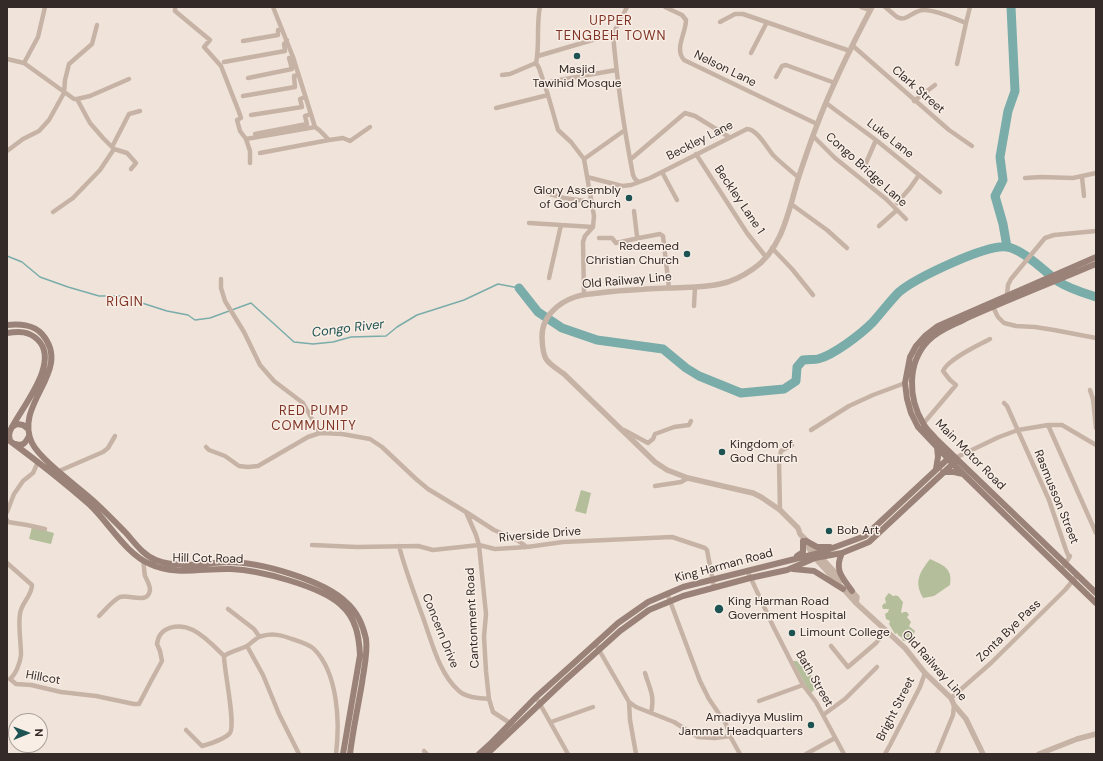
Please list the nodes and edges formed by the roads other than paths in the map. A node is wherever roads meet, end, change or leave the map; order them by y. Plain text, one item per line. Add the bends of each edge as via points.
1 (45, 7) edge
2 (176, 7) edge
3 (273, 7) edge
4 (540, 7) edge
5 (627, 7) edge
6 (667, 7) edge
7 (861, 7) edge
8 (885, 7) edge
9 (970, 7) edge
10 (871, 8) edge
11 (720, 22) dead end
12 (767, 22) junction
13 (966, 23) junction
14 (97, 25) dead end
15 (282, 29) junction
16 (613, 34) junction
17 (287, 40) junction
18 (243, 41) dead end
19 (851, 48) junction
20 (751, 53) dead end
21 (538, 56) junction
22 (293, 57) junction
23 (7, 59) edge
24 (224, 62) dead end
25 (24, 63) junction
26 (536, 63) junction
27 (957, 64) dead end
28 (616, 70) junction
29 (298, 75) junction
30 (502, 75) dead end
31 (776, 77) dead end
32 (248, 78) dead end
33 (129, 79) dead end
34 (543, 83) junction
35 (834, 83) junction
36 (935, 85) dead end
37 (64, 92) junction
38 (548, 95) junction
39 (243, 96) dead end
40 (305, 97) junction
41 (77, 99) junction
42 (914, 101) junction
43 (826, 103) junction
44 (496, 108) dead end
45 (140, 111) dead end
46 (310, 114) junction
47 (251, 115) dead end
48 (817, 124) junction
49 (315, 127) junction
50 (370, 127) dead end
51 (625, 130) junction
52 (256, 134) dead end
53 (813, 136) junction
54 (729, 137) junction
55 (246, 139) junction
56 (329, 140) junction
57 (876, 140) junction
58 (972, 146) dead end
59 (113, 148) junction
60 (7, 151) edge
61 (260, 153) dead end
62 (696, 154) junction
63 (584, 159) junction
64 (631, 159) junction
65 (250, 163) dead end
66 (866, 163) dead end
67 (131, 169) dead end
68 (662, 172) junction
69 (1096, 173) edge
70 (919, 175) junction
71 (587, 177) junction
72 (1082, 177) junction
73 (799, 178) junction
74 (1025, 178) dead end
75 (640, 182) junction
76 (536, 190) dead end
77 (940, 192) dead end
78 (1084, 196) dead end
79 (677, 200) dead end
80 (592, 202) junction
81 (897, 203) dead end
82 (791, 204) junction
83 (897, 210) junction
84 (634, 211) dead end
85 (53, 212) dead end
86 (906, 219) dead end
87 (529, 223) dead end
88 (561, 225) junction
89 (879, 226) dead end
90 (593, 227) junction
91 (1096, 231) edge
92 (599, 238) dead end
93 (639, 238) junction
94 (772, 248) junction
95 (847, 248) dead end
96 (766, 257) junction
97 (1095, 261) edge
98 (549, 278) dead end
99 (221, 279) dead end
100 (695, 287) junction
101 (669, 288) junction
102 (1024, 291) junction
103 (584, 295) junction
104 (813, 295) dead end
105 (1007, 295) junction
106 (694, 306) dead end
107 (993, 307) junction
108 (7, 325) edge
109 (7, 333) edge
110 (1096, 338) edge
111 (990, 339) dead end
112 (906, 383) junction
113 (1090, 390) dead end
114 (1004, 403) dead end
115 (691, 421) dead end
116 (923, 424) junction
117 (1048, 425) junction
118 (12, 427) junction
119 (619, 428) junction
120 (1096, 428) edge
121 (28, 429) junction
122 (811, 430) dead end
123 (1018, 430) junction
124 (320, 433) junction
125 (29, 436) junction
126 (115, 436) dead end
127 (14, 444) junction
128 (792, 445) dead end
129 (1096, 445) edge
130 (206, 447) dead end
131 (937, 447) junction
132 (953, 459) junction
133 (38, 462) junction
134 (935, 470) junction
135 (59, 471) junction
136 (943, 472) junction
137 (964, 474) junction
138 (688, 478) junction
139 (656, 486) dead end
140 (1009, 509) junction
141 (780, 510) junction
142 (7, 512) edge
143 (466, 512) junction
144 (1005, 515) junction
145 (7, 520) edge
146 (881, 521) junction
147 (886, 526) junction
148 (45, 529) dead end
149 (1096, 533) edge
150 (805, 541) junction
151 (312, 544) dead end
152 (479, 545) junction
153 (399, 546) junction
154 (527, 547) junction
155 (838, 547) junction
156 (842, 553) junction
157 (817, 555) junction
158 (143, 560) junction
159 (788, 560) junction
160 (7, 563) edge
161 (1064, 567) junction
162 (747, 570) junction
163 (787, 570) junction
164 (750, 578) junction
165 (1075, 578) junction
166 (712, 579) junction
167 (714, 587) junction
168 (844, 589) junction
169 (852, 591) junction
170 (667, 593) junction
171 (1096, 593) edge
172 (671, 601) junction
173 (856, 603) junction
174 (1096, 603) edge
175 (228, 609) dead end
176 (100, 616) dead end
177 (886, 630) junction
178 (259, 636) junction
179 (595, 643) junction
180 (247, 646) junction
181 (831, 646) dead end
182 (599, 650) junction
183 (224, 656) junction
184 (877, 667) dead end
185 (645, 673) dead end
186 (925, 673) junction
187 (9, 681) edge
188 (803, 684) junction
189 (536, 698) junction
190 (951, 698) junction
191 (489, 699) junction
192 (759, 701) dead end
193 (629, 702) junction
194 (540, 705) junction
195 (954, 705) junction
196 (593, 707) dead end
197 (651, 712) junction
198 (823, 715) junction
199 (551, 722) junction
200 (514, 725) junction
201 (186, 730) dead end
202 (1096, 734) edge
203 (730, 736) junction
204 (835, 738) junction
205 (491, 751) edge
206 (1050, 751) edge
207 (299, 754) edge
208 (336, 754) edge
209 (343, 754) edge
210 (350, 754) edge
211 (479, 754) edge
212 (568, 754) edge
213 (636, 754) edge
214 (740, 754) edge
215 (806, 754) edge
216 (844, 754) edge
217 (885, 754) edge
218 (937, 754) edge
219 (982, 754) edge
220 (1039, 754) edge

1 - 25 street via 38,37
2 - 55 street via 175,11 210,40 204,47 221,66 241,118 237,120 240,131
3 - 15 street
4 - 21 street
5 - 16 street
6 - 48 street, Nelson Lane via 686,20 680,48 684,60
7 - 10 street
8 - 13 street via 902,19 922,10 945,14
9 - 13 street
10 - 19 street, Old Railway Line
11 - 12 street via 740,14
12 - 19 street
12 - 20 street
13 - 27 street
14 - 37 street via 92,44 69,64
15 - 17 street
15 - 18 street via 278,30 278,36
16 - 21 street
16 - 28 street
17 - 22 street
17 - 24 street via 284,44 285,51
19 - 35 street, Old Railway Line
19 - 42 street, Clark Street
21 - 26 street
22 - 29 street
22 - 32 street via 290,58 292,70
23 - 25 street
25 - 37 street
26 - 30 street
26 - 34 street via 540,68
28 - 34 street
28 - 51 street
29 - 39 street via 294,76 295,87
29 - 40 street
31 - 35 street via 782,66 786,65
33 - 41 street
34 - 38 street
35 - 43 street, Old Railway Line
36 - 42 street
37 - 41 street
37 - 60 street via 49,120 39,132 23,139
38 - 44 street
38 - 63 street via 558,130
40 - 46 street
40 - 47 street via 300,99 302,107
41 - 59 street via 93,127
42 - 58 street, Clark Street
43 - 48 street, Old Railway Line
43 - 57 street, Luke Lane
45 - 59 street via 129,114
46 - 49 street
46 - 52 street via 305,116 307,124
48 - 53 street, Old Railway Line
49 - 55 street
49 - 56 street
50 - 56 street via 350,141 343,138
51 - 63 street
51 - 64 street
53 - 73 street, Old Railway Line
53 - 83 street, Congo Bridge Lane
54 - 62 street, Beckley Lane
54 - 64 street via 695,116 685,113
54 - 73 street, Beckley Lane via 751,129
55 - 65 street
56 - 61 street
57 - 66 street
57 - 70 street, Luke Lane
59 - 67 street via 127,153 136,163
59 - 85 street via 100,170 73,198
62 - 68 street, Beckley Lane
62 - 96 street, Beckley Lane 1 via 747,233
63 - 71 street
64 - 75 street via 635,178
68 - 75 street, Beckley Lane
68 - 79 street
69 - 72 street
70 - 77 street, Luke Lane
70 - 81 street
71 - 75 street, Beckley Lane via 622,186
71 - 80 street
72 - 74 street
72 - 78 street
73 - 82 street, Old Railway Line
76 - 80 street
80 - 90 street
82 - 94 street, Old Railway Line via 785,223
82 - 95 street
83 - 86 street, Congo Bridge Lane
83 - 89 street
84 - 93 street
87 - 88 street
88 - 90 street
88 - 98 street
90 - 103 street via 583,242
91 - 105 street via 1045,238 1011,279
92 - 93 street via 612,238 616,243
93 - 101 street via 660,234 663,236
94 - 96 street, Old Railway Line
94 - 104 street
96 - 100 street, Old Railway Line via 755,268 732,280
97 - 102 main road, Main Motor Road
99 - 124 street via 225,301 260,365 274,381 303,403
100 - 101 street, Old Railway Line
100 - 106 street
101 - 103 street, Old Railway Line
102 - 105 main road, Main Motor Road
102 - 107 main road, Main Motor Road
103 - 119 street, Old Railway Line via 576,296 550,312 542,335 543,354 549,364 569,379
105 - 112 main road, Main Motor Road via 938,326 925,336 910,357
107 - 110 street via 1004,323
107 - 116 main road, Main Motor Road via 941,331 921,350 913,370 912,391
108 - 121 main road, Hill Cot Road via 19,324 34,328 46,339 52,352 50,370 35,400
109 - 118 main road via 31,334 43,346 46,358 42,374
111 - 116 street via 944,368 943,371 956,385
112 - 122 street via 848,406
112 - 131 main road, Main Motor Road via 910,413 918,427
113 - 120 street
114 - 123 street, Rasmusson Street
115 - 119 street via 689,425 655,434 648,443
116 - 132 main road, Main Motor Road
117 - 123 street
117 - 129 street via 1062,425
117 - 149 street
118 - 121 main road via 17,424
118 - 127 main road via 9,435 10,441
119 - 138 street, Old Railway Line via 655,462
121 - 125 main road, Hill Cot Road
123 - 132 street
123 - 161 street, Rasmusson Street via 1070,556
124 - 130 street via 253,467 240,466
124 - 143 street via 347,434 376,442 439,497
125 - 127 main road via 23,444
125 - 135 main road, Hill Cot Road via 37,451
126 - 135 street via 103,452
127 - 133 main road, Hill Cot Road
128 - 141 street via 781,451 779,461
131 - 132 main road, Main Motor Road
131 - 134 main road
132 - 134 main road, King Harman Road
132 - 136 main road, King Harman Road
132 - 137 main road, Main Motor Road
132 - 140 main road, Main Motor Road
133 - 142 street via 33,473 23,481 14,494
133 - 158 main road, Hill Cot Road via 89,505
134 - 146 main road, King Harman Road
135 - 210 main road, Hill Cot Road via 102,508 138,548 155,560 180,564 229,562 262,566 321,586 346,601 355,611 363,627 366,646
136 - 137 main road
136 - 147 main road, King Harman Road
137 - 144 main road, Main Motor Road
138 - 139 street via 681,482
138 - 141 street, Old Railway Line via 753,493
140 - 144 main road
140 - 161 main road, Main Motor Road
141 - 150 street, Old Railway Line via 798,528
143 - 152 street, Cantonment Road
143 - 154 street
144 - 161 main road, Main Motor Road
145 - 148 street
146 - 147 main road
146 - 155 main road, King Harman Road via 865,536
147 - 156 main road, King Harman Road via 869,542
150 - 155 main road via 821,547
150 - 157 street, Old Railway Line
150 - 159 main road via 803,552
151 - 153 street, Riverside Drive
152 - 153 street, Riverside Drive via 433,550 418,546
152 - 154 street, Riverside Drive via 495,549
152 - 191 street, Cantonment Road via 486,614 484,637
153 - 191 street, Concern Drive via 436,654 446,674 461,693
154 - 166 street, Riverside Drive via 564,542 672,537 707,550
155 - 157 main road, King Harman Road
156 - 157 main road, King Harman Road
156 - 169 main road via 838,570
157 - 159 main road, King Harman Road
157 - 163 main road, King Harman Road
157 - 168 street, Old Railway Line
157 - 169 street, Old Railway Line
158 - 176 street via 150,592 147,596 119,598
158 - 209 main road, Hill Cot Road via 168,569 242,569 269,574 329,596 342,606 356,626 360,654
159 - 162 main road, King Harman Road
160 - 187 street, Hillcot via 32,585 32,591 23,603 20,614 21,655
161 - 165 main road, Main Motor Road
162 - 164 street, Bath Street
162 - 166 main road, King Harman Road
163 - 164 main road, King Harman Road
163 - 168 main road via 814,571
164 - 167 main road, King Harman Road
164 - 188 street, Bath Street
165 - 171 main road, Main Motor Road
165 - 174 main road, Main Motor Road
165 - 190 street, Zonta Bye Pass via 991,663
166 - 167 street, Riverside Drive
166 - 170 main road, King Harman Road
167 - 172 main road, King Harman Road
168 - 173 street, Old Railway Line
169 - 173 street, Old Railway Line via 857,597
170 - 172 street
170 - 179 main road, King Harman Road via 632,612
172 - 182 main road, King Harman Road via 649,610
172 - 203 street via 700,681 726,724
173 - 177 street, Old Railway Line
175 - 178 street
177 - 181 street via 876,643 848,667
177 - 186 street, Old Railway Line
178 - 180 street
178 - 208 street via 279,634 296,640 313,648 321,658 333,687 338,736
179 - 182 street
179 - 189 main road, King Harman Road
180 - 183 street
180 - 207 street
182 - 193 street
182 - 194 main road, King Harman Road
183 - 187 street, Hillcot via 192,630 178,627 163,630 157,644 162,661 139,704
183 - 201 street via 232,719 231,731 202,746
184 - 198 street via 846,699
185 - 197 street via 652,693
186 - 190 street, Old Railway Line
186 - 217 street, Bright Street
188 - 192 street
188 - 198 street, Bath Street
189 - 194 street
189 - 200 main road, King Harman Road
190 - 195 street, Old Railway Line
191 - 200 street, Cantonment Road via 493,712
193 - 197 street
193 - 213 street
194 - 199 street
194 - 200 main road, King Harman Road
195 - 218 street via 953,715
195 - 219 street, Old Railway Line via 966,719
196 - 199 street
197 - 203 street via 698,737
198 - 204 street, Bath Street
199 - 212 street
200 - 205 main road, King Harman Road
202 - 206 street
203 - 214 street
204 - 215 street
204 - 216 street, Bath Street
205 - 211 main road, King Harman Road
206 - 220 street

